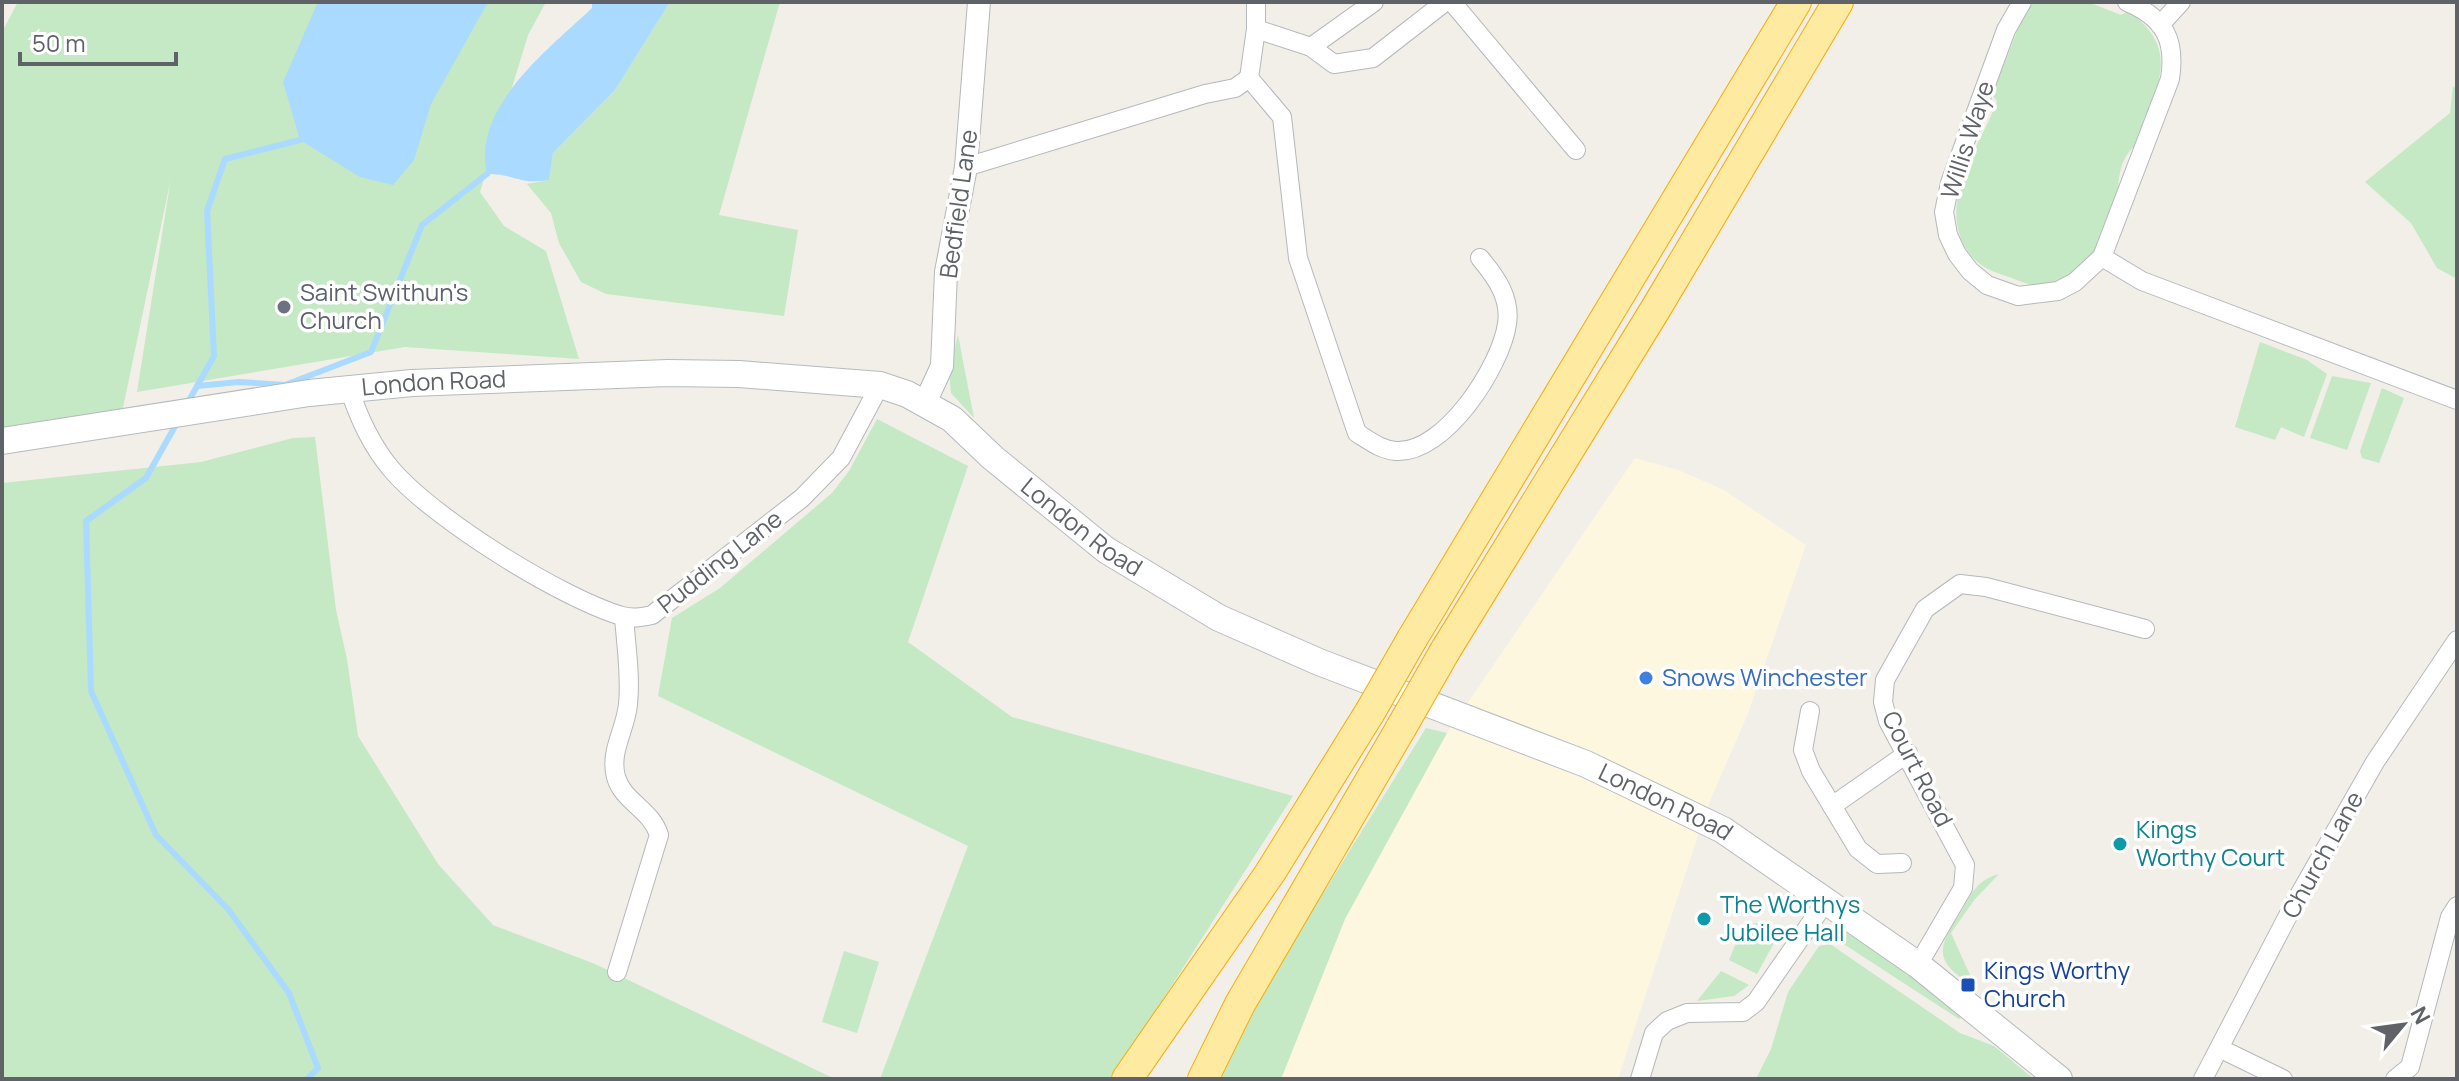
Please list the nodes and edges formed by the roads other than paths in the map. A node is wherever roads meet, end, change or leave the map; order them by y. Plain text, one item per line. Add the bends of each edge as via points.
1 (979, 2) edge
2 (1256, 2) edge
3 (1374, 2) edge
4 (1445, 2) edge
5 (1452, 2) edge
6 (1796, 2) edge
7 (1838, 2) edge
8 (2022, 2) edge
9 (2127, 2) edge
10 (2181, 2) edge
11 (2160, 25) junction
12 (1256, 29) junction
13 (1311, 47) junction
14 (1249, 78) junction
15 (1576, 150) dead end
16 (966, 167) junction
17 (2102, 257) junction
18 (1480, 258) dead end
19 (880, 385) junction
20 (350, 390) junction
21 (2457, 400) edge
22 (925, 403) junction
23 (2, 441) edge
24 (624, 617) junction
25 (2145, 629) dead end
26 (2457, 640) edge
27 (1810, 711) dead end
28 (1908, 753) junction
29 (1832, 806) junction
30 (1902, 863) dead end
31 (1826, 901) junction
32 (2457, 906) edge
33 (1918, 965) junction
34 (617, 972) dead end
35 (2221, 1049) junction
36 (1127, 1079) edge
37 (1203, 1079) edge
38 (1640, 1079) edge
39 (2059, 1079) edge
40 (2203, 1079) edge
41 (2283, 1079) edge
42 (2395, 1079) edge

1 - 16 street, Bedfield Lane
2 - 12 street
3 - 13 street
4 - 13 street via 1373,58 1334,64
5 - 15 street
6 - 36 highway, bridge via 1270,873
7 - 37 highway, bridge via 1445,651 1240,1004
8 - 17 street, Willis Waye via 2006,30 1950,183 1944,212 1948,235 1970,271 1987,285 2018,296 2058,291
9 - 11 street
10 - 11 street
11 - 17 street, Willis Waye via 2174,51 2170,79
12 - 13 street
12 - 14 street
14 - 16 street via 1235,88
14 - 18 street via 1282,117 1298,258 1357,433 1382,448 1400,451 1460,418 1495,361 1507,323 1500,282
16 - 22 street, Bedfield Lane via 946,272 942,366
17 - 21 street via 2142,281
19 - 20 main road, London Road via 739,374 626,374
19 - 22 main road, London Road
19 - 24 street, Pudding Lane via 841,458 802,498 652,615
20 - 23 main road, London Road
20 - 24 street, Pudding Lane via 393,471 442,514 557,589
22 - 31 main road, London Road via 952,419 1106,550 1219,618 1664,799 1723,830
24 - 34 street via 628,706 615,773 621,792 643,809 659,835
25 - 28 street, Court Road via 1960,584 1925,609 1885,680 1888,721
26 - 35 street, Church Lane via 2375,762 2294,904
27 - 29 street via 1803,750
28 - 29 street
28 - 33 street, Court Road via 1965,865 1963,888
29 - 30 street via 1858,849 1877,864
31 - 33 main road, London Road
31 - 38 street via 1756,1002 1743,1012 1687,1013 1667,1021 1654,1033
32 - 42 street via 2434,968 2410,1067
33 - 39 main road, London Road
35 - 40 street, Church Lane
35 - 41 street

